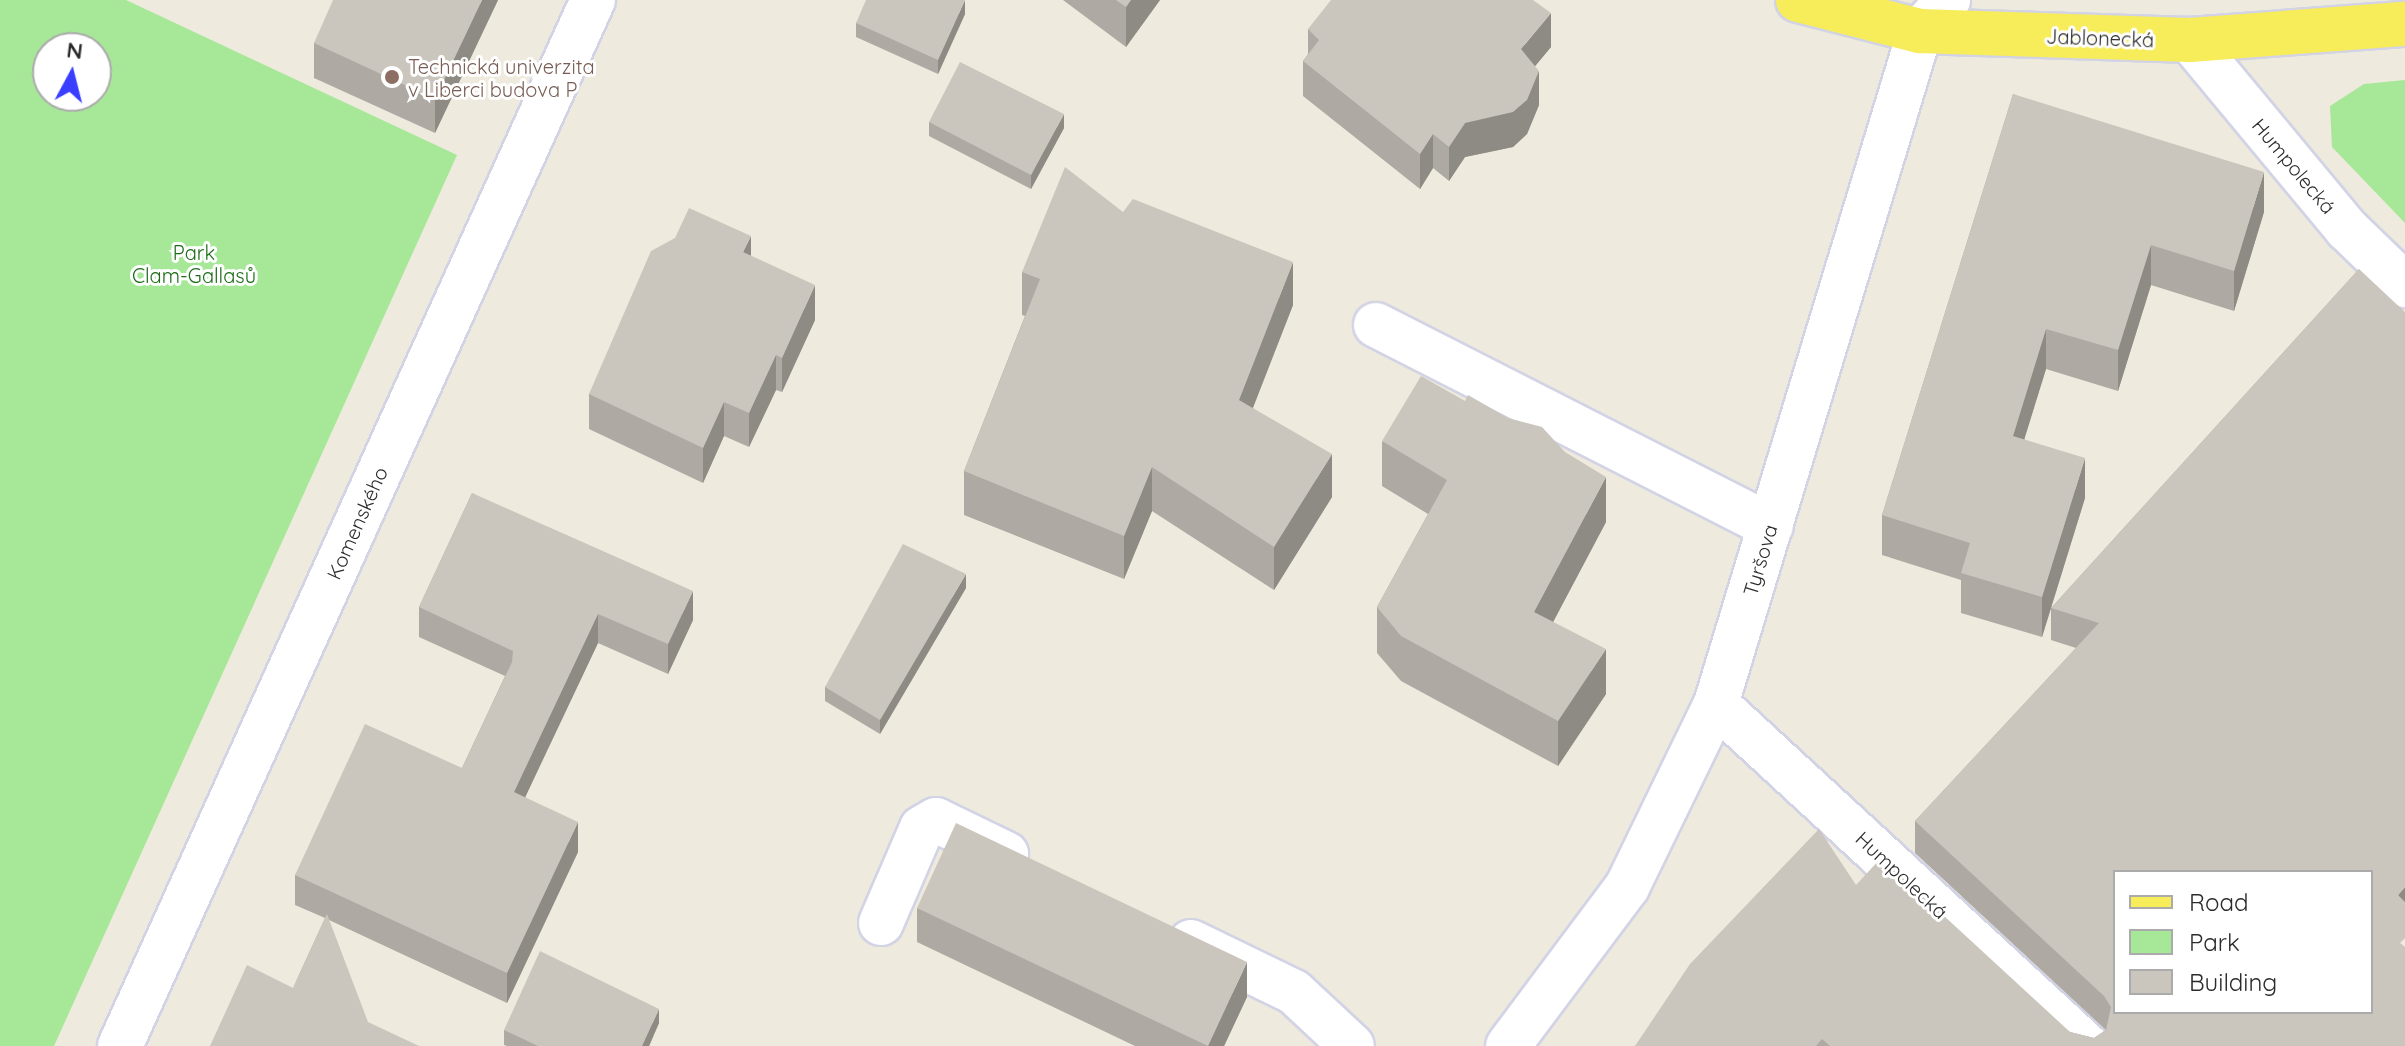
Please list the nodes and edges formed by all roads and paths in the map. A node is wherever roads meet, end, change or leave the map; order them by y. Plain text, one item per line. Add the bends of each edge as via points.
1 (593, 0) edge
2 (1798, 0) edge
3 (1934, 16) edge
4 (2405, 24) edge
5 (2190, 40) junction
6 (2405, 285) edge
7 (1376, 325) dead end
8 (1771, 526) junction
9 (1716, 704) junction
10 (1050, 875) edge
11 (881, 923) dead end
12 (1151, 923) edge
13 (120, 1046) edge
14 (1352, 1046) edge
15 (1508, 1046) edge
16 (2087, 1046) edge

1 - 13 street, Komenského
2 - 3 main road, Jablonecká
3 - 5 main road, Jablonecká
3 - 8 street, Tyršova
4 - 5 main road, Jablonecká
5 - 6 street, Humpolecká via 2347,229
7 - 8 street
8 - 9 street, Tyršova
9 - 15 street, Tyršova via 1627,887
9 - 16 street, Humpolecká
10 - 11 street via 936,820 922,828
12 - 14 street via 1294,992

